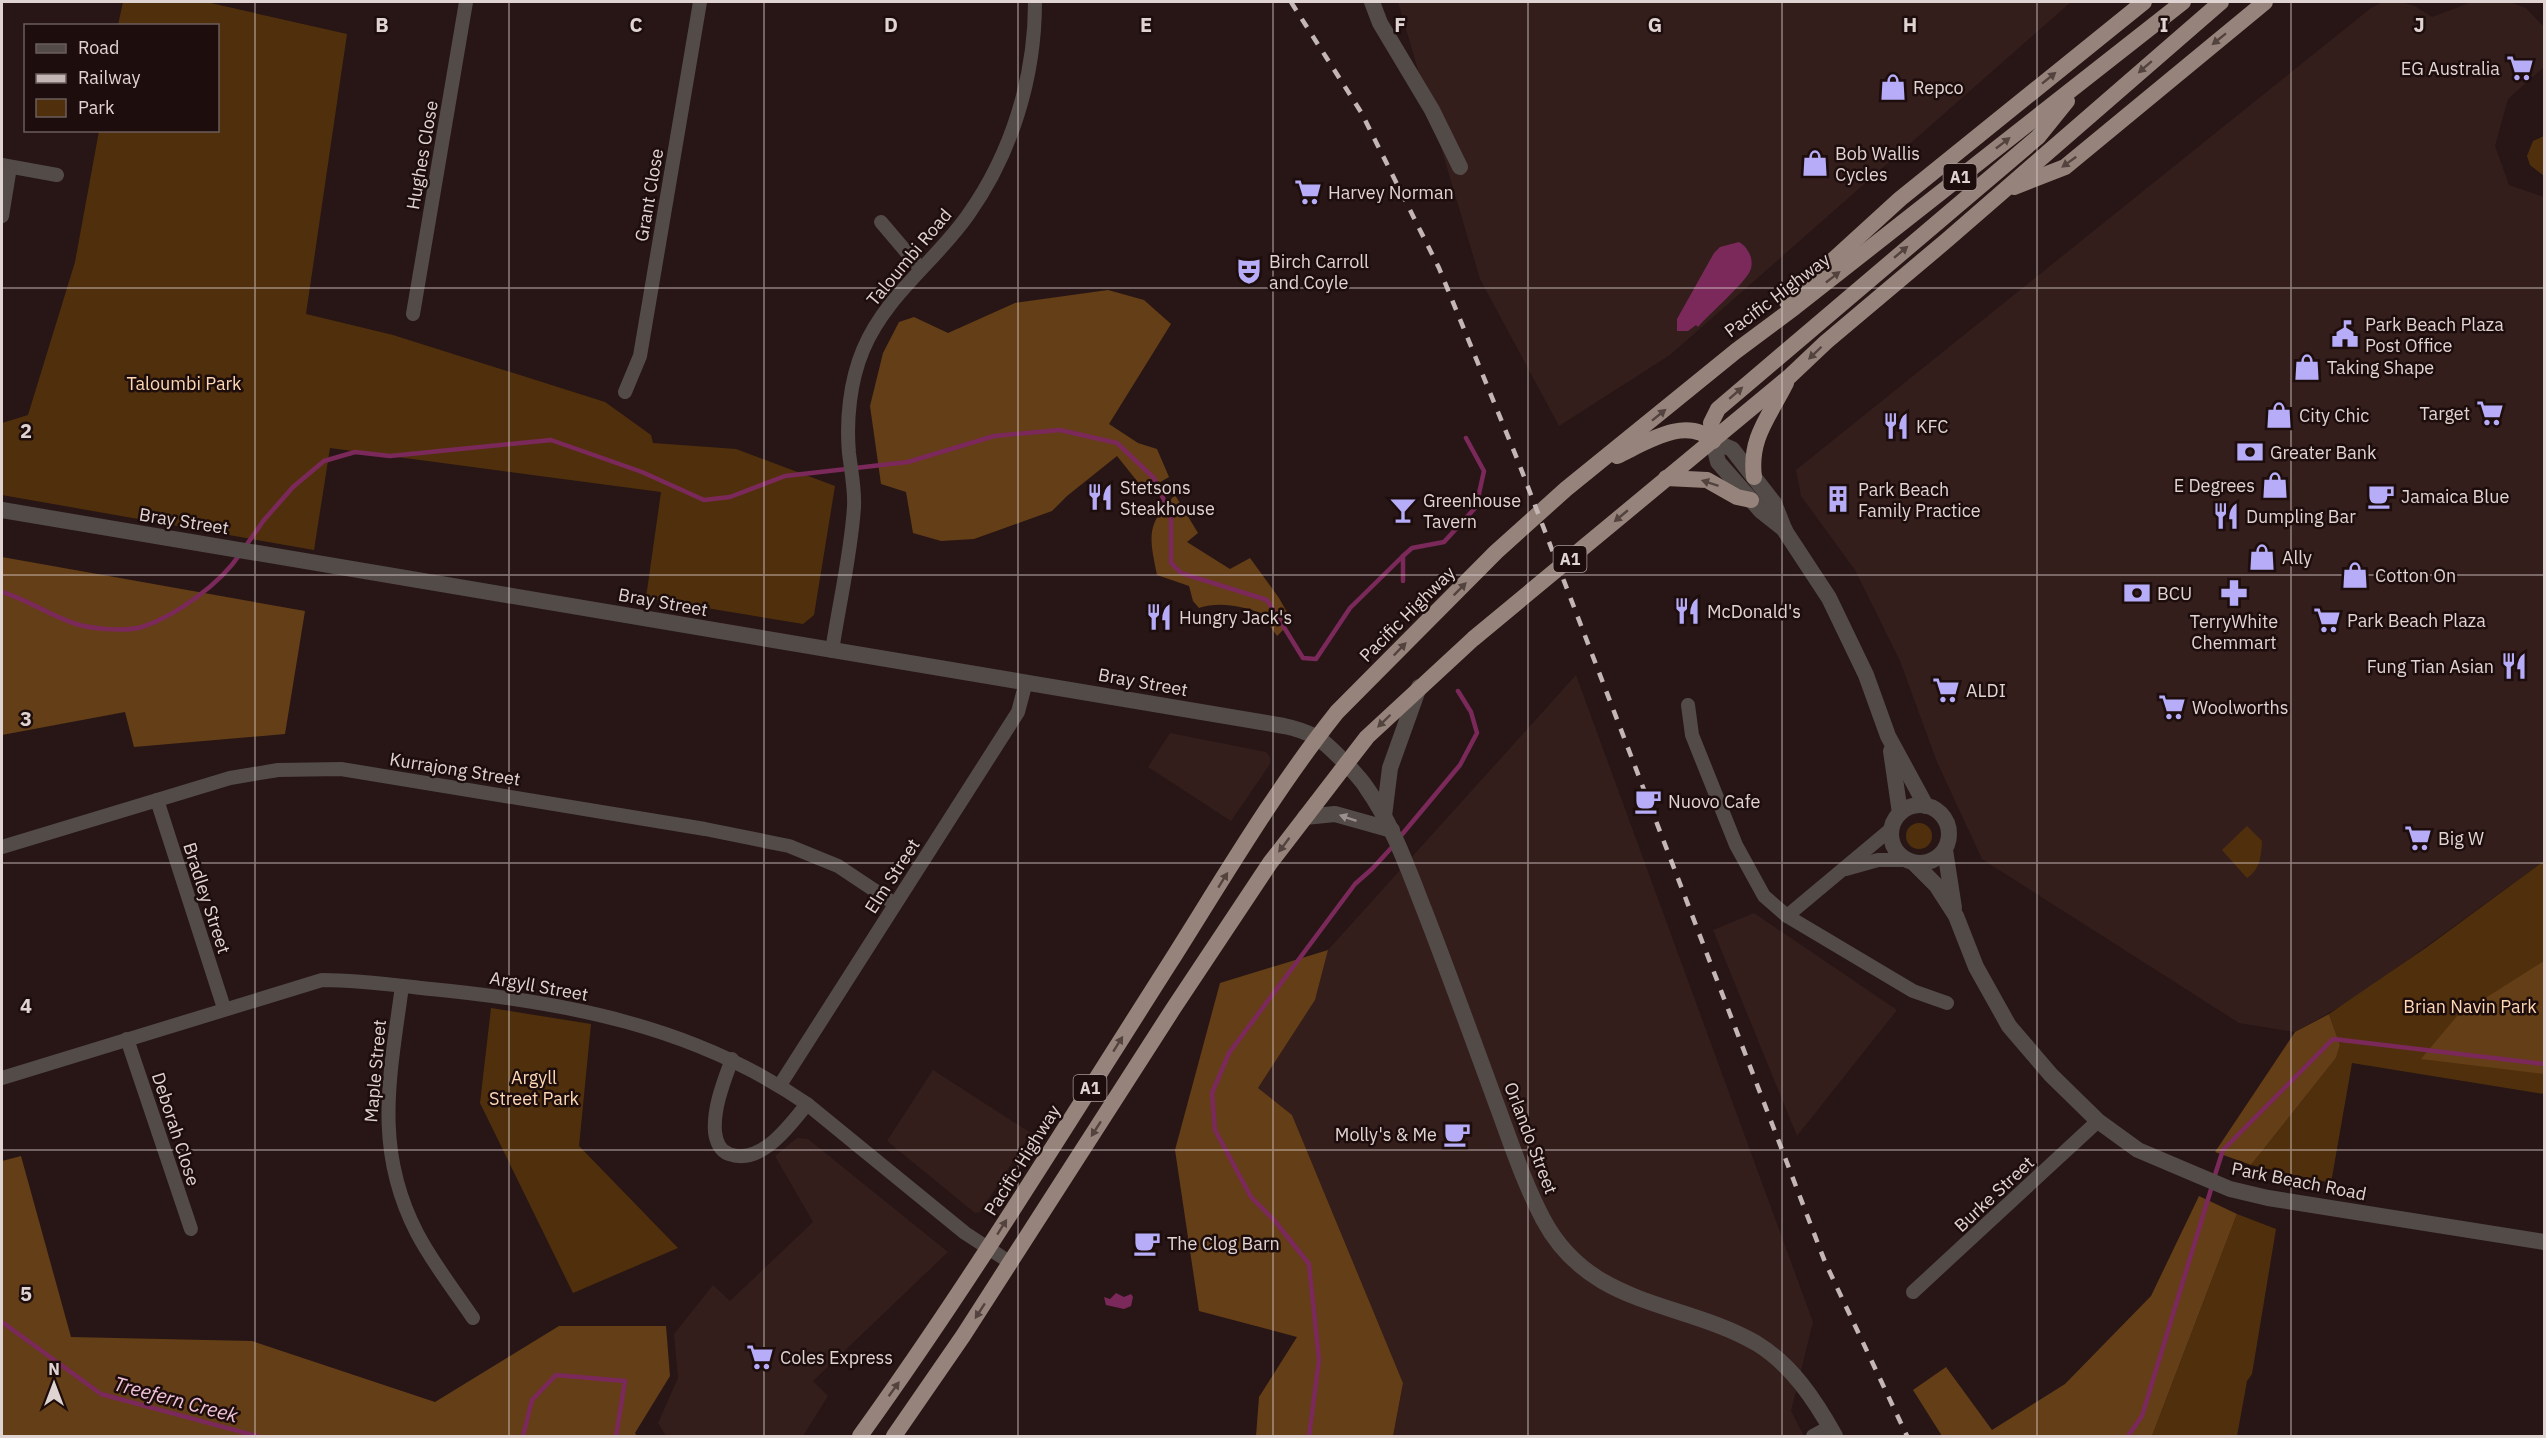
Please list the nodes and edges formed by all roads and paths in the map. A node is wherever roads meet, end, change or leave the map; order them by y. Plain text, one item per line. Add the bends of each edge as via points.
1 (466, 2) edge
2 (700, 2) edge
3 (1035, 2) edge
4 (1372, 2) edge
5 (2144, 2) edge
6 (2182, 2) edge
7 (2221, 2) edge
8 (2265, 2) edge
9 (2088, 75) junction
10 (6, 166) edge
11 (1461, 167) dead end
12 (57, 175) dead end
13 (2002, 191) junction
14 (2, 216) edge
15 (881, 222) dead end
16 (920, 268) junction
17 (413, 314) dead end
18 (1736, 351) junction
19 (1789, 377) junction
20 (625, 392) dead end
21 (1713, 441) junction
22 (1597, 465) junction
23 (1754, 477) junction
24 (1666, 478) junction
25 (1751, 500) junction
26 (2, 510) edge
27 (1785, 531) junction
28 (832, 651) junction
29 (1026, 682) junction
30 (1419, 687) junction
31 (1688, 705) dead end
32 (1888, 736) junction
33 (1317, 738) junction
34 (1346, 765) junction
35 (156, 800) junction
36 (1926, 806) junction
37 (1900, 813) junction
38 (1305, 817) junction
39 (1388, 823) junction
40 (1891, 829) junction
41 (2, 847) edge
42 (1945, 850) junction
43 (1910, 861) junction
44 (1840, 871) junction
45 (895, 904) junction
46 (1787, 916) junction
47 (1956, 916) junction
48 (402, 986) junction
49 (1947, 1003) dead end
50 (224, 1008) junction
51 (128, 1039) junction
52 (732, 1059) junction
53 (2, 1078) edge
54 (780, 1085) junction
55 (807, 1104) junction
56 (2098, 1121) junction
57 (191, 1229) dead end
58 (2544, 1242) edge
59 (989, 1248) junction
60 (1011, 1263) junction
61 (1913, 1292) dead end
62 (473, 1318) dead end
63 (1833, 1432) edge
64 (860, 1437) edge
65 (894, 1437) edge
66 (1813, 1437) edge

1 - 17 street, Hughes Close
2 - 20 street, Grant Close via 640,356
3 - 16 street, Taloumbi Road via 1031,58 999,162 968,215
4 - 11 street
18 -> 5 highway via 1900,199
6 - 9 highway, Pacific Highway / A1
7 -> 13 highway, A1
8 -> 13 highway via 2065,167
18 -> 9 highway, Pacific Highway / A1
21 -> 9 highway via 1711,423 1718,409 2038,137
10 - 12 street
10 - 14 street
13 -> 19 highway, A1
15 - 16 street
16 - 28 street, Taloumbi Road via 876,324 862,352 855,379 849,413 854,506
22 -> 18 highway, Pacific Highway / A1
19 - 21 highway, A1
19 - 23 highway via 1756,441
21 - 22 highway via 1698,431 1674,431
21 - 23 street via 1732,449
21 - 24 highway, A1
21 - 25 street via 1718,462
33 -> 22 highway, Pacific Highway / A1 via 1337,712 1496,552
23 - 27 street via 1774,503
25 -> 24 highway via 1737,497 1707,480
24 -> 30 highway, A1
25 - 27 street
26 - 28 street, Bray Street
27 - 32 street via 1829,598 1866,675
28 - 29 street, Bray Street
29 - 33 street, Bray Street via 1290,727
29 - 45 street, Elm Street via 1018,712
30 -> 34 highway, A1 via 1367,737
30 - 39 street via 1390,768
31 - 46 street via 1692,735 1736,845 1764,896
32 - 36 street
32 - 37 street
33 - 34 street, Orlando Street
59 -> 33 highway, Pacific Highway / A1 via 1257,825
34 - 38 highway, A1
34 - 39 street, Orlando Street via 1366,786
35 - 41 street, Kurrajong Street
35 - 45 street, Kurrajong Street via 255,772 355,770 789,846 838,866
35 - 50 street, Bradley Street
36 - 37 street
36 - 42 street via 1936,810 1947,824
37 - 40 street
39 -> 38 street via 1335,814
38 -> 60 highway, A1 via 1173,1009
39 - 63 street, Orlando Street via 1520,1167 1552,1234 1586,1270 1609,1286 1738,1335 1770,1353 1808,1391
40 - 43 street via 1893,847
40 - 44 street
42 - 43 street via 1931,861
42 - 47 street, Park Beach Road
43 - 44 street via 1878,860
43 - 47 street, Park Beach Road via 1936,885
44 - 46 street
45 - 54 street, Elm Street
46 - 49 street via 1913,991
47 - 56 street, Park Beach Road via 1976,967 2009,1026
48 - 50 street, Argyll Street via 322,980
48 - 52 street, Argyll Street via 510,996 592,1013 652,1028
48 - 62 street, Maple Street via 387,1112 392,1166 417,1234
50 - 51 street, Argyll Street
51 - 53 street, Argyll Street
51 - 57 street, Deborah Close
52 - 54 street, Argyll Street
52 - 55 street via 718,1102 715,1129 719,1146 726,1153 746,1156 765,1148
54 - 55 street, Argyll Street
55 - 59 street, Argyll Street via 965,1233
56 - 58 street, Park Beach Road via 2138,1150 2230,1189
56 - 61 street, Burke Street
59 - 60 street, Argyll Street
64 -> 59 highway, Pacific Highway / A1
60 -> 65 highway, A1
63 - 66 street

